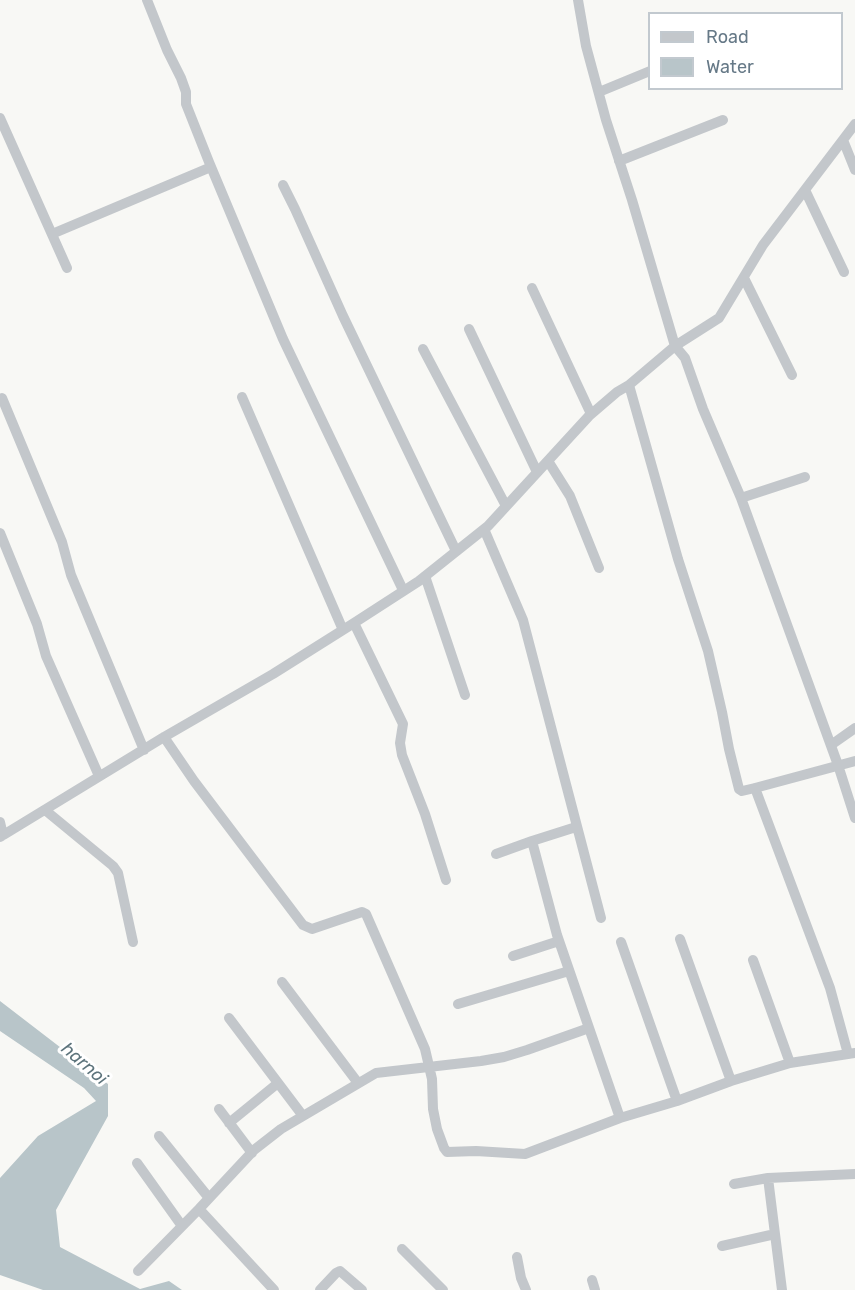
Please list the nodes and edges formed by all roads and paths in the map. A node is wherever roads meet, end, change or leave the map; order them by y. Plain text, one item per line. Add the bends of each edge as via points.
1 (147, 0) edge
2 (578, 0) edge
3 (648, 72) edge
4 (599, 92) junction
5 (0, 118) edge
6 (723, 120) dead end
7 (855, 124) edge
8 (843, 140) junction
9 (620, 161) junction
10 (211, 167) junction
11 (855, 170) edge
12 (283, 185) dead end
13 (805, 190) junction
14 (52, 234) junction
15 (67, 268) dead end
16 (844, 272) dead end
17 (744, 279) junction
18 (532, 288) dead end
19 (469, 329) dead end
20 (675, 346) junction
21 (423, 349) dead end
22 (792, 375) dead end
23 (629, 385) junction
24 (242, 397) dead end
25 (2, 398) dead end
26 (591, 414) junction
27 (548, 461) junction
28 (537, 472) junction
29 (805, 477) dead end
30 (741, 498) junction
31 (506, 506) junction
32 (484, 529) junction
33 (0, 533) edge
34 (456, 551) junction
35 (599, 568) dead end
36 (425, 576) junction
37 (403, 590) junction
38 (354, 623) junction
39 (343, 630) junction
40 (465, 695) dead end
41 (855, 728) edge
42 (164, 737) junction
43 (831, 745) junction
44 (144, 750) junction
45 (855, 761) edge
46 (838, 765) junction
47 (99, 776) junction
48 (755, 788) junction
49 (45, 810) junction
50 (855, 818) edge
51 (0, 822) edge
52 (576, 827) junction
53 (2, 836) edge
54 (532, 840) junction
55 (496, 854) dead end
56 (446, 880) dead end
57 (601, 918) dead end
58 (680, 939) dead end
59 (559, 941) junction
60 (134, 942) dead end
61 (621, 942) dead end
62 (513, 956) dead end
63 (753, 960) dead end
64 (569, 971) junction
65 (282, 982) dead end
66 (458, 1004) dead end
67 (229, 1018) dead end
68 (589, 1028) junction
69 (851, 1054) edge
70 (789, 1063) junction
71 (428, 1067) junction
72 (731, 1081) junction
73 (278, 1083) junction
74 (358, 1083) junction
75 (676, 1101) junction
76 (219, 1109) dead end
77 (303, 1116) junction
78 (620, 1118) junction
79 (229, 1123) junction
80 (159, 1136) dead end
81 (252, 1153) junction
82 (137, 1163) dead end
83 (855, 1174) edge
84 (768, 1178) junction
85 (734, 1184) dead end
86 (210, 1198) junction
87 (199, 1209) junction
88 (182, 1226) junction
89 (775, 1234) junction
90 (722, 1246) dead end
91 (402, 1249) dead end
92 (516, 1257) dead end
93 (138, 1270) dead end
94 (274, 1290) edge
95 (320, 1290) edge
96 (362, 1290) edge
97 (442, 1290) edge
98 (526, 1290) edge
99 (782, 1290) edge

1 - 10 street via 181,78 186,104
2 - 4 street
3 - 4 street
4 - 9 street
5 - 14 street
6 - 9 street
7 - 8 street
8 - 11 street
8 - 13 street
9 - 20 street
10 - 14 street
10 - 37 street via 283,339
12 - 34 street
13 - 16 street
13 - 17 street via 763,245
14 - 15 street
17 - 20 street via 719,318
17 - 22 street
18 - 26 street
19 - 28 street
20 - 23 street
20 - 30 street via 685,358
21 - 31 street
23 - 26 street
23 - 48 street via 708,651 739,789
24 - 39 street
25 - 44 street
26 - 27 street
27 - 28 street
27 - 35 street via 570,496
28 - 31 street
29 - 30 street
30 - 43 street
31 - 32 street
32 - 34 street
32 - 52 street via 523,620
33 - 47 street via 46,656
34 - 36 street
36 - 37 street
36 - 40 street
37 - 38 street
38 - 39 street
38 - 56 street via 403,724 402,755
39 - 42 street
41 - 43 street
42 - 44 street
42 - 71 street via 303,925 312,929 366,914 425,1048
43 - 46 street
44 - 47 street
45 - 46 street
46 - 48 street
46 - 50 street
47 - 49 street
48 - 69 street
49 - 53 street
49 - 60 street via 118,873
51 - 53 street
52 - 54 street
52 - 57 street
54 - 55 street
54 - 59 street
58 - 72 street
59 - 62 street
59 - 64 street
61 - 75 street
63 - 70 street
64 - 66 street
64 - 68 street
65 - 74 street
67 - 73 street
68 - 71 street via 504,1057
68 - 78 street
69 - 70 street
70 - 72 street
71 - 74 street via 376,1073
71 - 78 street via 437,1129 447,1152 525,1154
72 - 75 street
73 - 77 street
73 - 79 street
74 - 77 street
75 - 78 street
76 - 79 street
77 - 81 street
79 - 81 street
80 - 86 street
81 - 86 street
82 - 88 street
83 - 84 street
84 - 85 street
84 - 89 street
86 - 87 street
87 - 88 street
87 - 94 street
88 - 93 street
89 - 90 street
89 - 99 street
91 - 97 street
92 - 98 street
95 - 96 street via 340,1271

